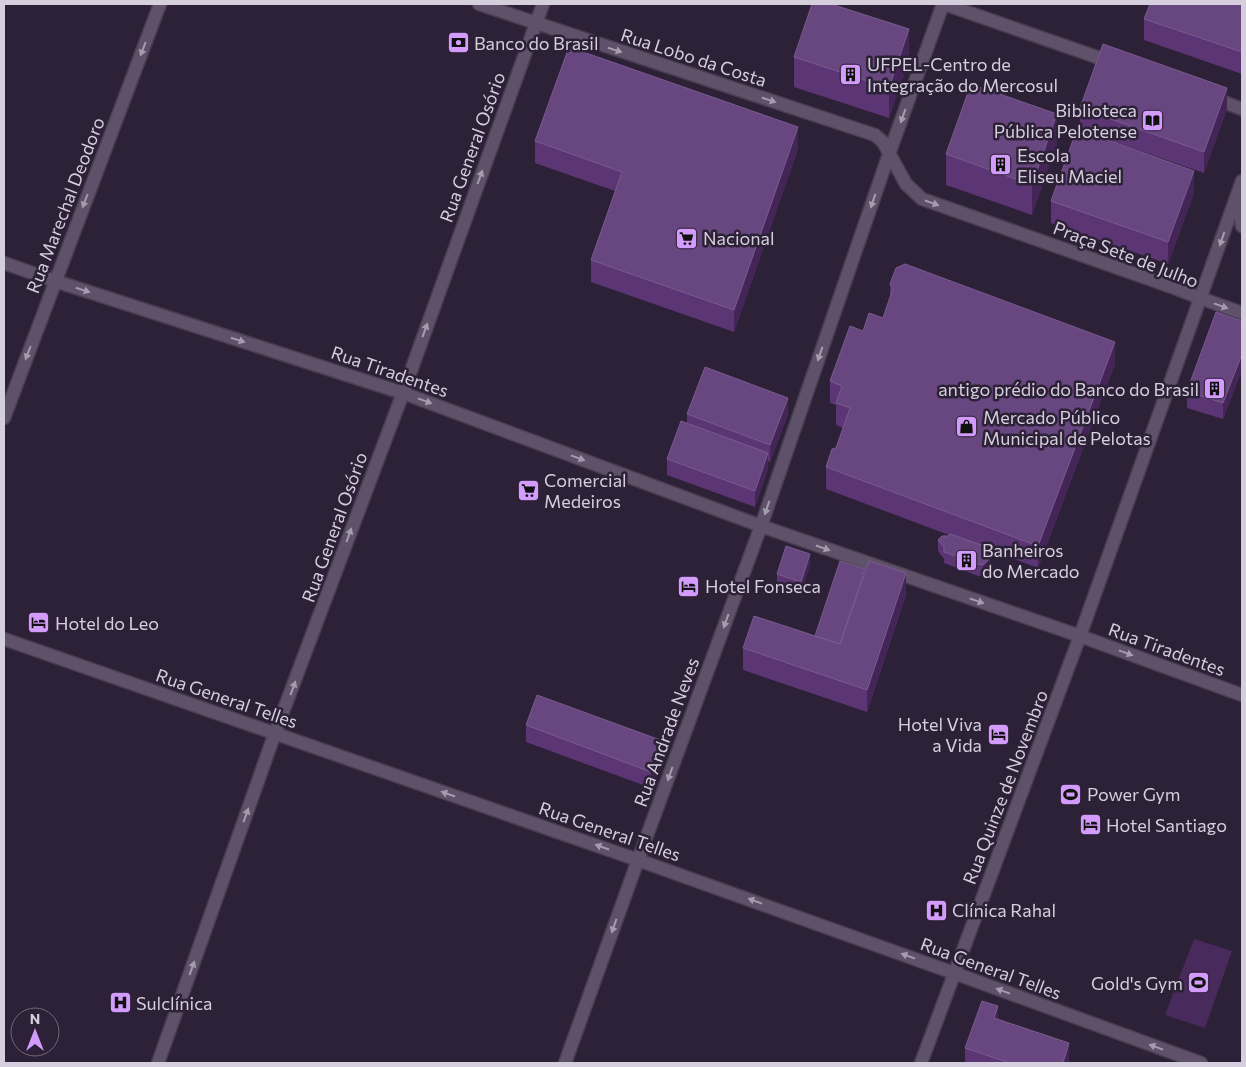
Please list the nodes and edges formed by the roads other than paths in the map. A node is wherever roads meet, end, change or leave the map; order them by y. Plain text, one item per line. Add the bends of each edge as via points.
1 (160, 4) edge
2 (479, 4) edge
3 (542, 4) edge
4 (944, 4) edge
5 (535, 23) junction
6 (1121, 66) edge
7 (1196, 92) edge
8 (1242, 108) edge
9 (889, 154) junction
10 (1240, 187) edge
11 (1242, 226) edge
12 (4, 263) edge
13 (55, 281) junction
14 (1200, 298) junction
15 (1242, 313) edge
16 (403, 393) junction
17 (4, 418) edge
18 (761, 526) junction
19 (1080, 636) junction
20 (4, 639) edge
21 (1242, 695) edge
22 (276, 733) junction
23 (638, 860) junction
24 (954, 973) junction
25 (158, 1063) edge
26 (565, 1063) edge
27 (921, 1063) edge
28 (1202, 1063) edge

1 -> 13 street, Rua Marechal Deodoro
2 - 5 street, Rua Lobo da Costa
3 - 5 street, Rua General Osório
4 - 6 street
4 -> 9 street
5 -> 9 street, Rua Lobo da Costa via 875,135
16 -> 5 street, Rua General Osório
7 - 8 street
9 -> 14 street, Praça Sete de Julho via 906,184 922,199
9 -> 18 street
10 - 11 street
10 -> 14 street
12 - 13 street, Rua Tiradentes
13 -> 16 street, Rua Tiradentes
13 -> 17 street, Rua Marechal Deodoro
14 -> 15 street
14 - 19 street, Praça Sete de Julho
16 -> 18 street, Rua Tiradentes
22 -> 16 street, Rua General Osório
18 -> 19 street
18 -> 23 street, Rua Andrade Neves
19 -> 21 street, Rua Tiradentes
19 - 24 street, Rua Quinze de Novembro
20 - 22 street, Rua General Telles
23 -> 22 street, Rua General Telles
25 -> 22 street, Rua General Osório
24 -> 23 street, Rua General Telles
23 -> 26 street, Rua Andrade Neves
24 - 27 street, Rua Quinze de Novembro
28 -> 24 street, Rua General Telles

